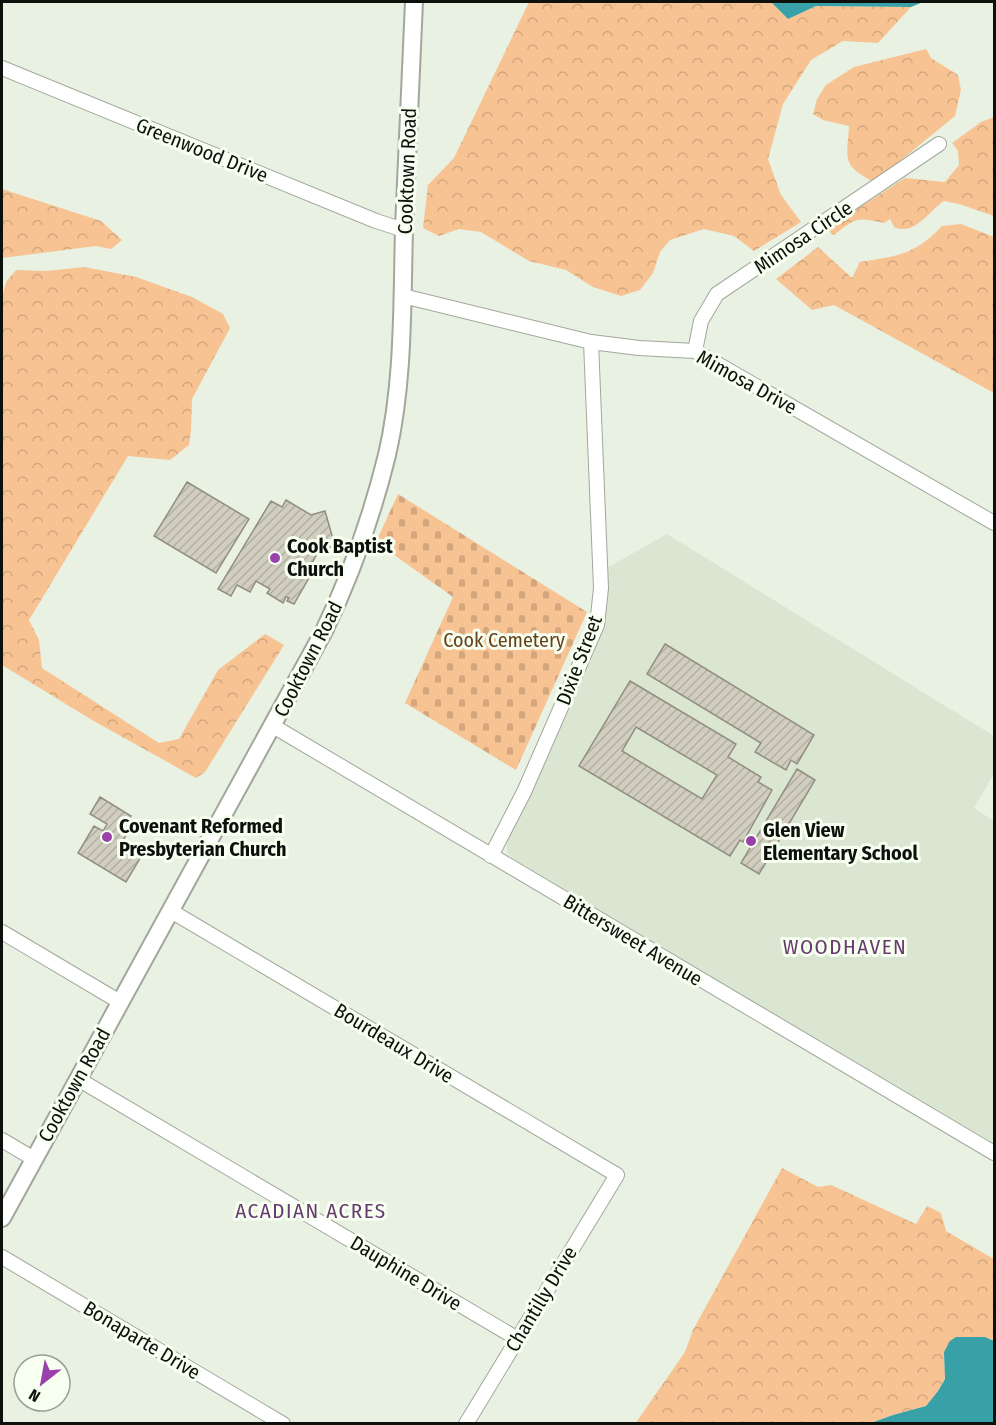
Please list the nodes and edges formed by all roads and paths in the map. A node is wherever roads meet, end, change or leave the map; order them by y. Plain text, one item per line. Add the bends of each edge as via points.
1 (414, 2) edge
2 (2, 68) edge
3 (939, 144) dead end
4 (404, 230) junction
5 (404, 296) junction
6 (591, 342) junction
7 (695, 351) junction
8 (994, 523) edge
9 (273, 726) junction
10 (491, 856) junction
11 (171, 911) junction
12 (2, 932) edge
13 (120, 1002) junction
14 (78, 1079) junction
15 (2, 1140) edge
16 (994, 1153) edge
17 (34, 1159) junction
18 (617, 1175) joint
19 (2, 1218) edge
20 (2, 1257) edge
21 (516, 1338) junction
22 (283, 1424) edge
23 (466, 1424) edge

1 - 4 street, Cooktown Road
2 - 4 street, Greenwood Drive
3 - 7 street, Mimosa Circle via 717,294 701,321
4 - 5 street, Cooktown Road
5 - 6 street, Mimosa Drive
5 - 9 street, Cooktown Road via 396,400 387,454 364,534 342,593
6 - 7 street, Mimosa Drive
6 - 10 street, Dixie Street via 601,588 597,625 524,792
7 - 8 street, Mimosa Drive
9 - 10 street, Bittersweet Avenue
9 - 11 street, Cooktown Road
10 - 16 street, Bittersweet Avenue
11 - 13 street, Cooktown Road
11 - 18 street, Bourdeaux Drive
12 - 13 street
13 - 14 street, Cooktown Road
14 - 17 street, Cooktown Road
14 - 21 street, Dauphine Drive
15 - 17 street
17 - 19 street, Cooktown Road
18 - 21 street, Chantilly Drive
20 - 22 street, Bonaparte Drive
21 - 23 street, Chantilly Drive

